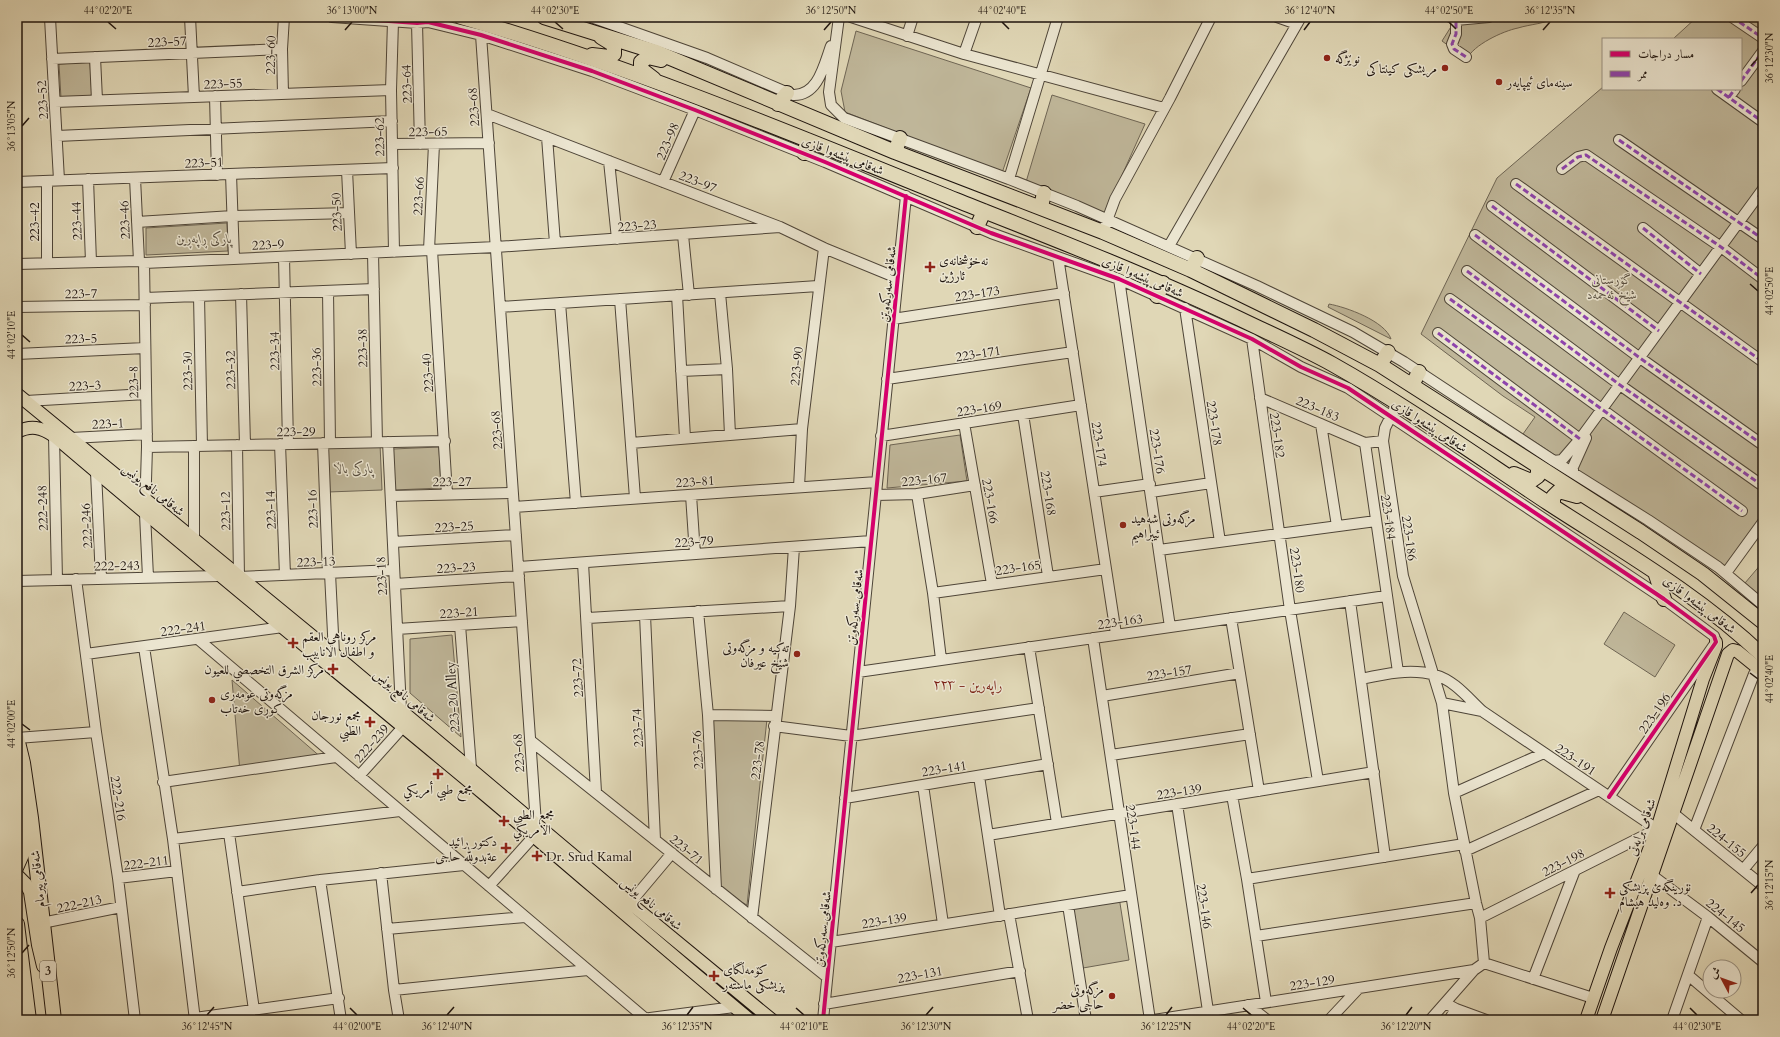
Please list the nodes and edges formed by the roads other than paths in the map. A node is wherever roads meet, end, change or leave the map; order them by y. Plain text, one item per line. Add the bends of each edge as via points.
1 (190, 17) edge
2 (284, 17) edge
3 (332, 17) edge
4 (461, 17) edge
5 (544, 17) edge
6 (591, 17) edge
7 (850, 17) edge
8 (913, 17) edge
9 (977, 17) edge
10 (1058, 17) edge
11 (1211, 17) edge
12 (1277, 17) edge
13 (1489, 17) edge
14 (1732, 17) edge
15 (50, 18) edge
16 (367, 19) edge
17 (839, 19) edge
18 (1453, 19) edge
19 (393, 21) junction
20 (1299, 21) edge
21 (575, 23) edge
22 (417, 24) junction
23 (481, 35) junction
24 (906, 36) junction
25 (1763, 38) edge
26 (282, 49) junction
27 (561, 49) junction
28 (1763, 51) edge
29 (192, 53) junction
30 (964, 54) junction
31 (95, 57) junction
32 (1466, 57) dead end
33 (52, 59) junction
34 (702, 71) junction
35 (1041, 74) junction
36 (1742, 80) edge
37 (391, 90) junction
38 (1721, 90) edge
39 (680, 92) junction
40 (787, 93) junction
41 (1732, 93) edge
42 (283, 94) junction
43 (215, 96) junction
44 (194, 97) junction
45 (97, 100) junction
46 (55, 102) junction
47 (778, 104) junction
48 (1164, 108) junction
49 (695, 110) junction
50 (487, 114) junction
51 (392, 121) junction
52 (1763, 122) edge
53 (216, 129) junction
54 (57, 136) junction
55 (547, 137) junction
56 (900, 138) junction
57 (1619, 140) dead end
58 (489, 143) junction
59 (392, 144) junction
60 (420, 144) junction
61 (434, 144) junction
62 (806, 147) junction
63 (895, 152) junction
64 (609, 161) junction
65 (393, 168) junction
66 (1562, 169) dead end
67 (347, 170) junction
68 (231, 174) junction
69 (217, 175) junction
70 (135, 178) junction
71 (88, 179) junction
72 (1009, 179) junction
73 (59, 180) junction
74 (47, 181) junction
75 (17, 182) edge
76 (663, 182) junction
77 (1516, 184) dead end
78 (1044, 193) junction
79 (1761, 194) edge
80 (906, 196) junction
81 (1492, 206) dead end
82 (1040, 208) junction
83 (984, 211) junction
84 (349, 213) junction
85 (233, 216) junction
86 (137, 222) junction
87 (1739, 222) junction
88 (1105, 225) junction
89 (780, 227) junction
90 (977, 227) junction
91 (1642, 228) dead end
92 (683, 235) junction
93 (1475, 235) dead end
94 (617, 239) junction
95 (1763, 239) edge
96 (555, 243) junction
97 (1169, 246) junction
98 (496, 247) junction
99 (1720, 247) junction
100 (824, 248) junction
101 (430, 250) junction
102 (394, 252) junction
103 (373, 253) junction
104 (351, 254) junction
105 (284, 257) junction
106 (1058, 257) junction
107 (234, 259) junction
108 (91, 262) junction
109 (141, 262) junction
110 (47, 263) junction
111 (17, 264) edge
112 (1194, 264) junction
113 (1467, 270) dead end
114 (1701, 274) junction
115 (897, 278) junction
116 (1119, 279) junction
117 (1763, 279) edge
118 (1163, 283) junction
119 (818, 286) junction
120 (374, 289) junction
121 (328, 291) junction
122 (286, 292) junction
123 (720, 293) junction
124 (1064, 293) junction
125 (242, 294) junction
126 (677, 295) junction
127 (689, 295) junction
128 (199, 296) junction
129 (1157, 296) junction
130 (620, 299) junction
131 (1450, 299) dead end
132 (145, 301) junction
133 (1680, 302) junction
134 (560, 303) junction
135 (17, 307) edge
136 (500, 307) junction
137 (1185, 308) junction
138 (893, 319) junction
139 (1660, 331) junction
140 (1438, 333) dead end
141 (1252, 339) junction
142 (145, 348) junction
143 (1073, 352) junction
144 (1388, 352) junction
145 (17, 354) edge
146 (1640, 358) junction
147 (1763, 362) edge
148 (1380, 365) junction
149 (727, 369) junction
150 (681, 372) junction
151 (1419, 372) junction
152 (887, 379) junction
153 (1412, 385) junction
154 (1620, 385) junction
155 (146, 394) junction
156 (21, 398) edge
157 (1260, 398) junction
158 (1081, 405) junction
159 (1395, 409) junction
160 (1602, 410) junction
161 (1023, 414) junction
162 (964, 423) junction
163 (1321, 424) junction
164 (802, 429) junction
165 (17, 432) edge
166 (147, 434) junction
167 (730, 435) junction
168 (54, 436) junction
169 (882, 436) junction
170 (71, 438) junction
171 (685, 438) junction
172 (1580, 439) junction
173 (445, 440) junction
174 (1383, 441) junction
175 (377, 442) junction
176 (388, 442) junction
177 (631, 442) junction
178 (327, 443) junction
179 (1365, 443) junction
180 (284, 444) junction
181 (241, 445) junction
182 (1763, 445) edge
183 (198, 446) junction
184 (147, 447) junction
185 (1484, 461) junction
186 (1554, 461) junction
187 (1538, 466) junction
188 (96, 472) junction
189 (1573, 473) junction
190 (877, 482) junction
191 (1211, 483) junction
192 (975, 485) junction
193 (1763, 486) edge
194 (799, 487) junction
195 (1150, 488) junction
196 (1094, 492) junction
197 (513, 493) junction
198 (447, 494) junction
199 (691, 494) junction
200 (917, 494) junction
201 (391, 496) junction
202 (876, 496) junction
203 (635, 498) junction
204 (145, 500) junction
205 (576, 503) junction
206 (1553, 506) junction
207 (1599, 506) junction
208 (514, 507) junction
209 (1742, 511) dead end
210 (145, 514) junction
211 (1376, 521) junction
212 (1763, 522) edge
213 (1337, 526) junction
214 (1645, 526) junction
215 (1279, 534) junction
216 (516, 536) junction
217 (194, 540) junction
218 (871, 541) junction
219 (393, 542) junction
220 (1220, 542) junction
221 (794, 547) junction
222 (1159, 550) junction
223 (695, 554) junction
224 (583, 563) junction
225 (1106, 569) junction
226 (394, 570) junction
227 (519, 572) junction
228 (1655, 572) junction
229 (329, 573) junction
230 (1726, 573) junction
231 (285, 575) junction
232 (218, 576) junction
233 (1048, 576) junction
234 (148, 577) junction
235 (76, 579) junction
236 (101, 579) junction
237 (57, 580) junction
238 (17, 581) edge
239 (236, 582) junction
240 (395, 584) junction
241 (992, 584) junction
242 (933, 593) junction
243 (1386, 596) junction
244 (1664, 599) junction
245 (1350, 601) junction
246 (1763, 605) edge
247 (790, 606) junction
248 (698, 610) junction
249 (1290, 610) junction
250 (645, 614) junction
251 (588, 618) junction
252 (1231, 618) junction
253 (522, 621) junction
254 (1763, 622) edge
255 (460, 625) junction
256 (283, 627) junction
257 (1170, 627) junction
258 (397, 629) junction
259 (1116, 634) junction
260 (1093, 638) junction
261 (199, 640) junction
262 (1716, 642) junction
263 (144, 647) junction
264 (1029, 647) junction
265 (86, 654) junction
266 (334, 654) junction
267 (941, 659) junction
268 (1762, 665) edge
269 (858, 672) junction
270 (1398, 672) junction
271 (1240, 673) junction
272 (1435, 675) junction
273 (1361, 679) junction
274 (1102, 696) junction
275 (1442, 703) junction
276 (1039, 708) junction
277 (401, 709) junction
278 (1482, 711) junction
279 (708, 716) junction
280 (775, 721) junction
281 (403, 727) junction
282 (96, 732) junction
283 (1250, 734) junction
284 (851, 736) junction
285 (17, 738) edge
286 (531, 741) junction
287 (1544, 753) junction
288 (1111, 755) junction
289 (336, 757) junction
290 (1048, 764) junction
291 (1677, 765) junction
292 (1690, 767) junction
293 (470, 768) junction
294 (1374, 772) junction
295 (359, 776) junction
296 (979, 776) junction
297 (1318, 781) junction
298 (17, 782) edge
299 (163, 782) junction
300 (923, 785) junction
301 (488, 790) junction
302 (1599, 790) junction
303 (1258, 791) junction
304 (596, 792) junction
305 (1454, 793) junction
306 (1232, 795) junction
307 (1609, 797) junction
308 (845, 798) junction
309 (1177, 804) junction
310 (400, 811) junction
311 (1119, 813) junction
312 (1674, 814) junction
313 (1058, 823) junction
314 (536, 824) junction
315 (1657, 829) junction
316 (1694, 830) junction
317 (230, 833) junction
318 (988, 835) junction
319 (534, 836) junction
320 (173, 839) junction
321 (655, 840) junction
322 (1763, 846) edge
323 (1465, 847) junction
324 (672, 853) junction
325 (1385, 857) junction
326 (464, 865) junction
327 (17, 868) edge
328 (1575, 870) junction
329 (1743, 870) junction
330 (177, 871) junction
331 (381, 873) junction
332 (17, 875) edge
333 (1653, 876) junction
334 (118, 878) junction
335 (1247, 879) junction
336 (320, 880) junction
337 (489, 886) junction
338 (1763, 886) edge
339 (716, 889) junction
340 (237, 892) junction
341 (1132, 895) junction
342 (1476, 903) junction
343 (630, 904) junction
344 (1068, 905) junction
345 (121, 907) junction
346 (1005, 915) junction
347 (525, 916) junction
348 (1708, 917) junction
349 (752, 918) junction
350 (1480, 918) junction
351 (42, 923) junction
352 (17, 924) edge
353 (944, 924) junction
354 (387, 929) junction
355 (1256, 936) junction
356 (831, 942) junction
357 (1611, 948) junction
358 (1626, 952) junction
359 (1763, 962) edge
360 (1484, 963) junction
361 (588, 970) junction
362 (1020, 970) junction
363 (1474, 970) junction
364 (1688, 976) junction
365 (827, 977) junction
366 (1533, 979) junction
367 (49, 985) junction
368 (1359, 988) junction
369 (394, 990) junction
370 (339, 998) junction
371 (1593, 998) junction
372 (1266, 1002) junction
373 (1445, 1003) junction
374 (824, 1004) junction
375 (1248, 1005) junction
376 (734, 1007) junction
377 (1456, 1009) junction
378 (254, 1010) junction
379 (1208, 1011) junction
380 (646, 1018) junction
381 (1737, 1018) edge
382 (195, 1019) edge
383 (29, 1020) edge
384 (54, 1020) edge
385 (135, 1020) edge
386 (341, 1020) edge
387 (399, 1020) edge
388 (635, 1020) edge
389 (750, 1020) edge
390 (772, 1020) edge
391 (823, 1020) edge
392 (1028, 1020) edge
393 (1086, 1020) edge
394 (1150, 1020) edge
395 (1154, 1020) edge
396 (1266, 1020) edge
397 (1329, 1020) edge
398 (1430, 1020) edge
399 (1449, 1020) edge
400 (1486, 1020) edge
401 (1586, 1020) edge
402 (1602, 1020) edge
403 (1672, 1020) edge

1 - 29 street
2 - 26 street, 223-60
3 - 16 street
4 - 27 highway, شەقامی پێشەوا قازی
5 - 21 highway, شەقامی پێشەوا قازی
6 - 40 street via 707,58
7 - 24 street
8 - 24 street
9 - 30 street
10 - 35 street
11 - 48 street
12 - 20 street
13 - 18 street
14 - 25 street
15 - 33 street, 223-52
16 - 19 street
17 - 40 street via 816,83 802,95
17 - 56 street via 829,92 831,105 844,118
18 - 32 street via 1456,34 1452,44 1454,49
19 - 22 street
19 - 37 street, 223-62
20 - 97 street
21 - 27 highway via 612,43 614,55 605,57
21 - 34 highway, شەقامی پێشەوا قازی
22 - 23 street via 428,22
22 - 60 street, 223-64
23 - 49 street via 605,76
23 - 50 street, 223-68
24 - 30 street
26 - 29 street, 223-57
26 - 42 street, 223-60
27 - 39 highway, شەقامی پێشەوا قازی
28 - 36 street
29 - 31 street, 223-57
29 - 44 street
30 - 35 street
31 - 33 street, 223-57
31 - 45 street
33 - 46 street, 223-52
34 - 39 highway via 652,57 643,60 640,67 644,73
34 - 47 highway, شەقامی پێشەوا قازی
35 - 48 street
35 - 72 street
37 - 42 street, 223-55
37 - 51 street, 223-62
38 - 41 street
39 - 62 highway, شەقامی پێشەوا قازی
40 - 47 highway
41 - 52 street
42 - 43 street, 223-55
43 - 44 street, 223-55
43 - 53 street
44 - 45 street, 223-55
45 - 46 street, 223-55
46 - 54 street, 223-52
47 - 63 highway, شەقامی پێشەوا قازی
48 - 88 street via 1115,199
49 - 62 street
49 - 76 street, 223-98
50 - 55 street, 223-97
50 - 58 street, 223-68
51 - 53 street
51 - 59 street, 223-62
53 - 54 street
53 - 69 street
54 - 73 street, 223-52
55 - 64 street, 223-97
55 - 96 street
56 - 63 highway
56 - 72 street
57 - 87 street
58 - 61 street, 223-65
58 - 98 street, 223-68
59 - 60 street, 223-65
59 - 65 street, 223-62
60 - 61 street, 223-65
61 - 101 street, 223-66
62 - 80 street
62 - 83 highway, شەقامی پێشەوا قازی
63 - 82 highway, شەقامی پێشەوا قازی
64 - 76 street, 223-97
64 - 94 street
65 - 67 street, 223-51
65 - 102 street, 223-62
66 - 99 street via 1578,157 1586,155
67 - 68 street, 223-51
67 - 84 street, 223-50
68 - 69 street, 223-51
68 - 85 street
69 - 70 street, 223-51
70 - 71 street, 223-51
70 - 86 street, 223-46
71 - 73 street, 223-51
71 - 108 street, 223-44
72 - 78 street
73 - 74 street, 223-51
74 - 75 street, 223-51
74 - 110 street, 223-42
76 - 89 street, 223-97
77 - 133 street
78 - 82 highway
78 - 88 street
79 - 87 street
80 - 90 street
80 - 115 street, شەقامی سەرکەوتن
81 - 139 street
82 - 88 highway, شەقامی پێشەوا قازی
83 - 90 highway
83 - 118 highway, شەقامی پێشەوا قازی
84 - 85 street
84 - 104 street, 223-50
85 - 86 street
85 - 107 street
86 - 109 street, 223-46
87 - 95 street
87 - 99 street
88 - 97 street
88 - 112 highway, شەقامی پێشەوا قازی
89 - 92 street, 223-23
89 - 100 street, 223-97
90 - 106 street
91 - 114 street
92 - 94 street, 223-23
92 - 127 street
93 - 146 street
94 - 96 street, 223-23
96 - 98 street, 223-23
97 - 112 street
98 - 101 street, 223-9
98 - 136 street, 223-68
99 - 114 street
99 - 117 street
100 - 115 street, 223-97
100 - 119 street, 223-90
101 - 102 street, 223-9
101 - 173 street, 223-40
102 - 103 street, 223-9
103 - 104 street, 223-9
103 - 120 street, 223-38
104 - 105 street, 223-9
105 - 107 street, 223-9
105 - 122 street, 223-34
106 - 116 street
106 - 124 street, 223-174
107 - 109 street, 223-9
108 - 109 street, 223-9
108 - 110 street, 223-9
109 - 132 street, 223-8
110 - 111 street, 223-9
112 - 144 street via 1319,315
112 - 148 highway, شەقامی پێشەوا قازی
113 - 154 street
114 - 133 street
115 - 138 street, شەقامی سەرکەوتن
116 - 129 street
116 - 195 street, 223-176
118 - 129 highway
118 - 159 highway, شەقامی پێشەوا قازی via 1305,350
119 - 123 street
119 - 164 street, 223-90
120 - 121 street, 223-7
120 - 175 street, 223-38
121 - 122 street, 223-7
121 - 178 street, 223-36
122 - 125 street, 223-7
122 - 180 street, 223-34
123 - 127 street
123 - 149 street
124 - 138 street, 223-173
124 - 143 street, 223-174
125 - 128 street, 223-7
125 - 181 street, 223-32
126 - 127 street
126 - 130 street
126 - 150 street
128 - 132 street, 223-7
128 - 183 street, 223-30
129 - 137 street
130 - 134 street
130 - 177 street
131 - 160 street
132 - 135 street, 223-7
132 - 142 street, 223-8
133 - 139 street
133 - 147 street
134 - 136 street
134 - 205 street
136 - 197 street, 223-68
137 - 141 street
137 - 191 street, 223-178
138 - 152 street, شەقامی سەرکەوتن
139 - 146 street
140 - 172 street
141 - 157 street, 223-182
141 - 159 street via 1301,367
142 - 145 street, 223-5
142 - 155 street, 223-8
143 - 152 street, 223-171
143 - 158 street, 223-174
144 - 148 highway
144 - 151 street
146 - 154 street
146 - 182 street
148 - 153 highway, شەقامی پێشەوا قازی
149 - 150 street
149 - 167 street
150 - 171 street
151 - 153 highway
151 - 186 street
152 - 169 street, شەقامی سەرکەوتن
153 - 187 highway, شەقامی پێشەوا قازی
154 - 160 street
154 - 193 street
155 - 156 street, 223-3
155 - 166 street, 223-8
156 - 170 main road, شەقامی نافع یونس
157 - 163 street, 223-183
157 - 215 street, 223-182
158 - 161 street, 223-169
158 - 196 street, 223-174
159 - 174 street, 223-186 via 1385,428
159 - 185 highway, شەقامی پێشەوا قازی
159 - 244 street
160 - 172 street
160 - 189 street via 1582,445
160 - 209 street
161 - 162 street, 223-169
161 - 233 street, 223-168
162 - 169 street, 223-169
162 - 192 street, 223-166
163 - 179 street, 223-183
163 - 213 street
164 - 167 street
164 - 194 street, 223-90
165 - 168 main road, شەقامی نافع یونس via 36,427
166 - 170 street, 223-1
166 - 184 street, 223-8
167 - 171 street
168 - 188 main road, شەقامی نافع یونس
168 - 237 street, 222-248
169 - 190 street, شەقامی سەرکەوتن
170 - 204 main road, شەقامی نافع یونس
171 - 177 street
172 - 186 street via 1562,460
173 - 176 street, 223-29
173 - 198 street, 223-40
174 - 179 street
174 - 272 street, 223-186 via 1403,576
175 - 176 street, 223-29
175 - 178 street, 223-29
176 - 201 street, 223-18
177 - 203 street
178 - 180 street, 223-29
178 - 229 street, 223-16
179 - 211 street, 223-184
180 - 181 street, 223-29
180 - 231 street, 223-14
181 - 183 street, 223-29
181 - 239 street, 223-12
183 - 184 street, 223-29
183 - 217 street, 223-30
184 - 204 street, 223-8
185 - 187 highway via 1531,480 1538,476
185 - 206 highway, شەقامی پێشەوا قازی
186 - 189 street
187 - 207 highway, شەقامی پێشەوا قازی
188 - 210 main road, شەقامی نافع یونس
188 - 236 street, 222-246
189 - 214 street
190 - 194 street, 223-81
190 - 202 street, شەقامی سەرکەوتن
191 - 195 street
191 - 220 street, 223-178
192 - 200 street, 223-167
192 - 241 street, 223-166
194 - 199 street, 223-81
195 - 196 street
195 - 222 street, 223-176
196 - 225 street, 223-174
197 - 198 street, 223-27
197 - 208 street, 223-68
198 - 201 street, 223-27
199 - 203 street, 223-81
199 - 223 street
200 - 202 street, 223-167
200 - 242 street
201 - 219 street, 223-18
202 - 218 street, شەقامی سەرکەوتن
203 - 205 street, 223-81
204 - 210 street, 223-8
204 - 217 main road, شەقامی نافع یونس
205 - 208 street, 223-81
206 - 207 highway via 1553,497 1559,491
206 - 228 highway, شەقامی پێشەوا قازی
207 - 214 highway, شەقامی پێشەوا قازی
208 - 216 street, 223-68
210 - 232 main road, شەقامی نافع یونس
210 - 234 street, 223-8
211 - 213 street
211 - 243 street, 223-184
212 - 230 street
213 - 215 street
214 - 230 street
214 - 254 highway, شەقامی پێشەوا قازی
215 - 220 street
215 - 249 street, 223-180
216 - 219 street, 223-25
216 - 227 street, 223-68
217 - 239 main road, شەقامی نافع یونس
218 - 221 street, 223-79
218 - 269 street, شەقامی سەرکەوتن
219 - 226 street, 223-18
220 - 222 street
221 - 223 street, 223-79
221 - 247 street, 223-78
222 - 257 street, 223-176
223 - 224 street, 223-79
224 - 227 street, 223-79
224 - 251 street, 223-72
225 - 233 street, 223-165
225 - 259 street, 223-174
226 - 229 street, 223-13
226 - 240 street, 223-18
227 - 240 street, 223-23
227 - 253 street, 223-68
228 - 244 highway
228 - 268 highway, شەقامی پێشەوا قازی via 1706,607
229 - 231 street, 223-13
229 - 266 street, 223-16
230 - 246 street
231 - 239 street, 223-13
232 - 234 street, 222-243
232 - 239 main road, شەقامی نافع یونس
233 - 241 street, 223-165
234 - 236 street, 222-243
235 - 236 street, 222-243
235 - 237 street, 222-243
235 - 265 street, 222-216
237 - 238 street, 222-243
239 - 256 main road, شەقامی نافع یونس
239 - 266 main road, شەقامی نافع یونس
240 - 258 street, 223-18
241 - 242 street, 223-165
242 - 267 street
243 - 245 street, 223-163
243 - 270 street, 223-184
244 - 262 street via 1711,634
245 - 249 street, 223-163
245 - 273 street
247 - 248 street
247 - 280 street, 223-78
248 - 250 street
248 - 279 street, 223-76
249 - 252 street, 223-163
249 - 297 street, 223-180
250 - 251 street
250 - 321 street, 223-74
251 - 304 street, 223-72
252 - 257 street, 223-163
252 - 271 street
253 - 255 street, 223-21
253 - 286 street, 223-68
255 - 258 street, 223-21
255 - 293 street, 223-20 Alley
256 - 261 street, 222-241
256 - 281 main road, شەقامی نافع یونس
257 - 259 street, 223-163
258 - 277 street, 223-18
259 - 260 street, 223-163
260 - 264 street, 223-163
260 - 274 street, 223-144
261 - 263 street, 222-241
261 - 289 street
262 - 291 main road, شەقامی برایەتی
262 - 307 street, 223-196
263 - 265 street, 222-241
263 - 299 street
264 - 267 street, 223-163
264 - 276 street
265 - 282 street, 222-216
266 - 277 main road, شەقامی نافع یونس
267 - 269 street, 223-163
268 - 292 main road, شەقامی برایەتی via 1733,650 1728,654
268 - 316 street via 1754,674
269 - 284 street, شەقامی سەرکەوتن
270 - 272 street
270 - 273 street
271 - 274 street, 223-157
271 - 283 street
272 - 275 street, 223-186
272 - 278 street via 1460,690
273 - 294 street
274 - 288 street, 223-144
275 - 278 street
275 - 305 street, 223-186
276 - 284 street
276 - 290 street
277 - 293 main road, شەقامی نافع یونس
278 - 287 street, 223-191
279 - 280 street
279 - 339 street, 223-76
280 - 284 street
280 - 349 street, 223-78
281 - 295 street, 222-239
281 - 301 main road, شەقامی نافع یونس
282 - 285 street
282 - 334 street, 222-216
283 - 288 street
283 - 303 street
284 - 308 street, شەقامی سەرکەوتن
285 - 351 highway, شەقامی پیرمام / 3 via 31,818
286 - 304 street, 223-71
286 - 314 street, 223-68
287 - 302 street, 223-191
287 - 305 street
288 - 311 street, 223-144
289 - 295 street
289 - 299 street
290 - 296 street, 223-141
290 - 313 street
291 - 292 main road
291 - 315 main road, شەقامی برایەتی
292 - 312 main road, شەقامی برایەتی
293 - 301 main road, شەقامی نافع یونس
294 - 297 street, 223-139
294 - 325 street
295 - 310 street
296 - 300 street, 223-141
296 - 318 street
297 - 303 street, 223-139
298 - 327 main road via 25,850
299 - 320 street
300 - 308 street, 223-141
300 - 353 street
301 - 314 main road, شەقامی نافع یونس
301 - 319 main road, شەقامی نافع یونس
302 - 307 street, 223-191
302 - 323 street
303 - 306 street, 223-139
304 - 321 street, 223-71
305 - 323 street, 223-186
306 - 309 street, 223-139
306 - 335 street
307 - 315 street, 223-191
308 - 356 street, شەقامی سەرکەوتن
309 - 311 street, 223-139
309 - 379 street, 223-146
310 - 317 street
310 - 326 street
311 - 313 street, 223-139
311 - 341 street, 223-144
312 - 316 street, 224-155
312 - 333 main road, شەقامی برایەتی
313 - 318 street, 223-139
314 - 343 main road, شەقامی نافع یونس
315 - 328 street, 223-198
315 - 357 main road, شەقامی برایەتی
316 - 329 street, 224-155
317 - 320 street
317 - 340 street
318 - 346 street
319 - 337 street
319 - 376 main road, شەقامی نافع یونس
320 - 330 street
321 - 324 street, 223-71
322 - 329 street
323 - 325 street
323 - 342 street, 223-186
324 - 339 street, 223-71
324 - 343 street
325 - 335 street
326 - 331 street
326 - 337 street
328 - 350 street, 223-198
328 - 366 street
329 - 338 street, 224-155
330 - 334 street, 222-211
330 - 382 street
331 - 336 street
331 - 354 street
332 - 367 main road via 30,892 38,945
333 - 348 street, 224-145
333 - 358 main road, شەقامی برایەتی
334 - 345 street, 222-216
335 - 355 street
336 - 340 street
336 - 370 street
337 - 347 street
339 - 349 street, 223-71
340 - 378 street
341 - 344 street, 223-139
341 - 394 street, 223-144
342 - 350 street, 223-186
342 - 355 street
343 - 390 main road, شەقامی نافع یونس
344 - 346 street, 223-139
344 - 393 street
345 - 351 street, 222-213
345 - 385 street, 222-216
346 - 353 street, 223-139
346 - 362 street
347 - 354 street
347 - 361 street
348 - 359 street, 224-145
348 - 364 street
349 - 365 street, 223-71
350 - 360 street, 223-186
351 - 367 highway, شەقامی پیرمام / 3
352 - 383 highway, 3
353 - 356 street, 223-139
354 - 369 street
355 - 372 street
356 - 365 street, شەقامی سەرکەوتن
357 - 358 main road
357 - 371 main road, شەقامی برایەتی
358 - 402 main road, شەقامی برایەتی
360 - 363 street
360 - 366 street
361 - 369 street
361 - 380 street
362 - 374 street, 223-131
362 - 392 street
363 - 368 street, 223-129
363 - 373 street
364 - 381 street
364 - 403 street
365 - 374 street, شەقامی سەرکەوتن
366 - 371 street
367 - 384 highway, شەقامی پیرمام / 3
368 - 372 street, 223-129
368 - 397 street
369 - 387 street
370 - 378 street
370 - 386 street
371 - 401 main road, شەقامی برایەتی
372 - 375 street, 223-129
373 - 377 street
373 - 398 street
374 - 391 street, شەقامی سەرکەوتن
375 - 379 street, 223-129
375 - 396 street
376 - 380 street
376 - 389 main road, شەقامی نافع یونس
377 - 399 street
377 - 400 street
378 - 382 street
379 - 395 street, 223-129
380 - 388 street

